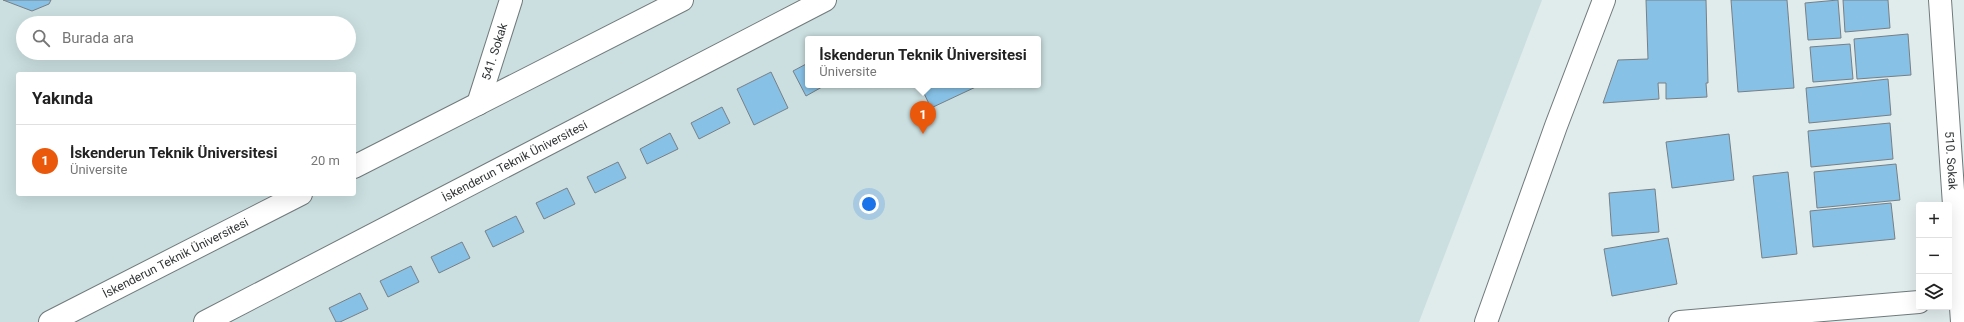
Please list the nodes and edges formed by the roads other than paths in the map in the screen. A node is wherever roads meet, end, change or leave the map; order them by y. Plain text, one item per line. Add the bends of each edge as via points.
1 (511, 0) edge
2 (682, 0) edge
3 (825, 0) edge
4 (1604, 0) edge
5 (1940, 0) edge
6 (478, 104) junction
7 (356, 166) edge
8 (296, 196) edge
9 (1955, 299) edge
10 (1916, 302) edge
11 (50, 322) edge
12 (205, 322) edge
13 (1486, 322) edge
14 (1680, 322) edge
15 (1962, 322) edge

1 - 6 street, 541. Sokak
2 - 6 street
3 - 12 street, İskenderun Teknik Üniversitesi
4 - 13 street
5 - 9 street, 510. Sokak
6 - 7 street
8 - 11 street, İskenderun Teknik Üniversitesi
9 - 15 street, 510. Sokak
10 - 14 street

